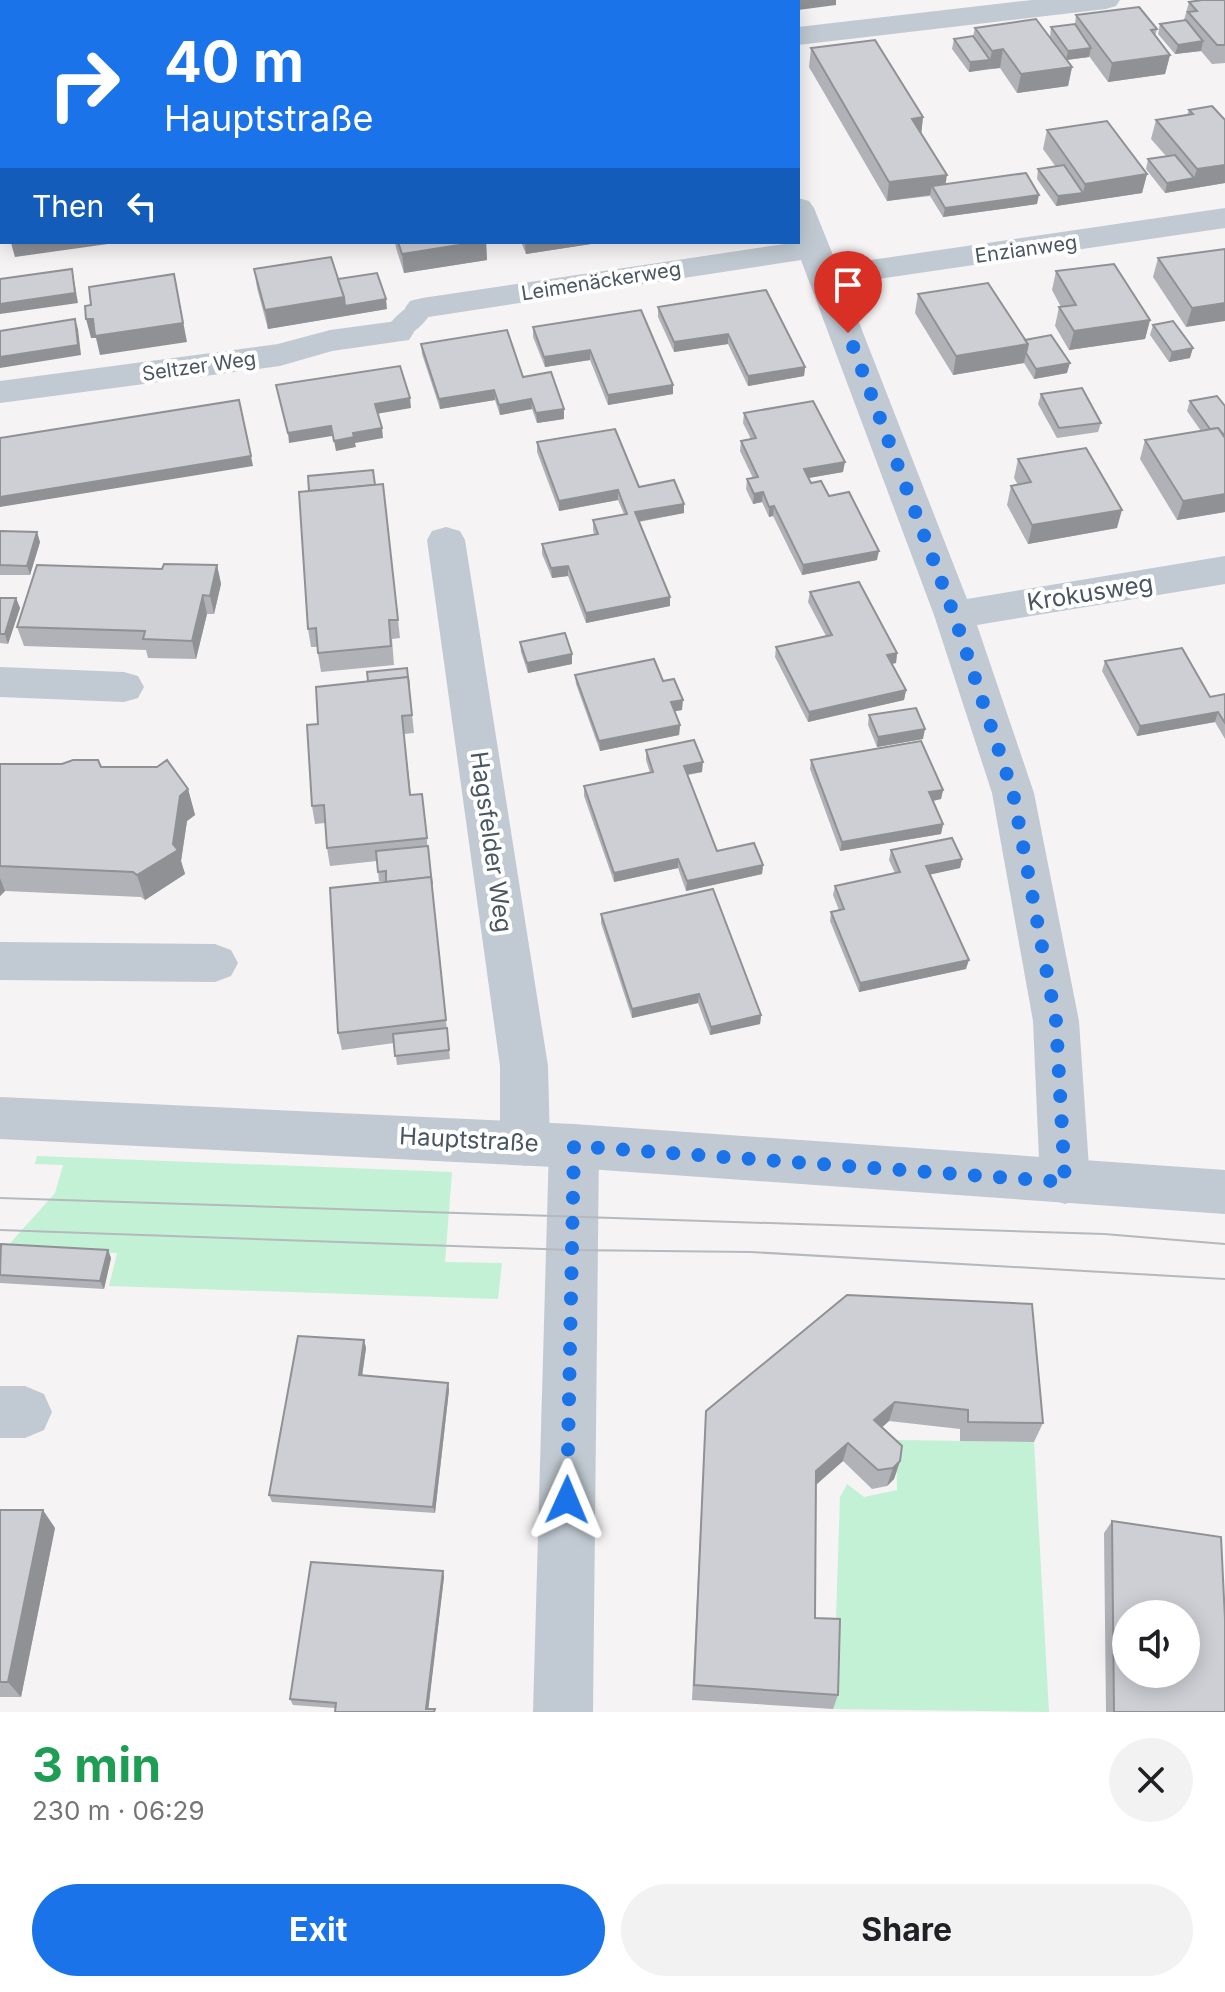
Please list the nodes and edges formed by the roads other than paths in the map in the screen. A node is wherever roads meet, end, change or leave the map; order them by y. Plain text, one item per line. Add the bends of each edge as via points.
1 (1106, 0) edge
2 (800, 36) edge
3 (800, 213) edge
4 (1225, 218) edge
5 (820, 263) junction
6 (422, 308) joint
7 (397, 332) joint
8 (0, 392) edge
9 (446, 540) dead end
10 (1225, 570) edge
11 (954, 615) junction
12 (0, 682) edge
13 (124, 687) dead end
14 (0, 961) edge
15 (215, 963) dead end
16 (0, 1118) edge
17 (525, 1144) junction
18 (574, 1146) junction
19 (1065, 1182) junction
20 (1225, 1192) edge
21 (563, 1712) edge

1 - 2 street
3 - 5 street
4 - 5 street, Enzianweg
5 - 6 street, Leimenäckerweg
5 - 11 street
6 - 7 lane, Leimenäckerweg
7 - 8 street, Seltzer Weg via 330,341 280,355
9 - 17 street, Hagsfelder Weg via 524,1066
10 - 11 street, Krokusweg
11 - 19 street via 1013,793 1056,1021
12 - 13 street
14 - 15 street
16 - 17 street, Hauptstraße
17 - 18 street, Hauptstraße
18 - 19 street, Hauptstraße
18 - 21 street
19 - 20 street, Hauptstraße

